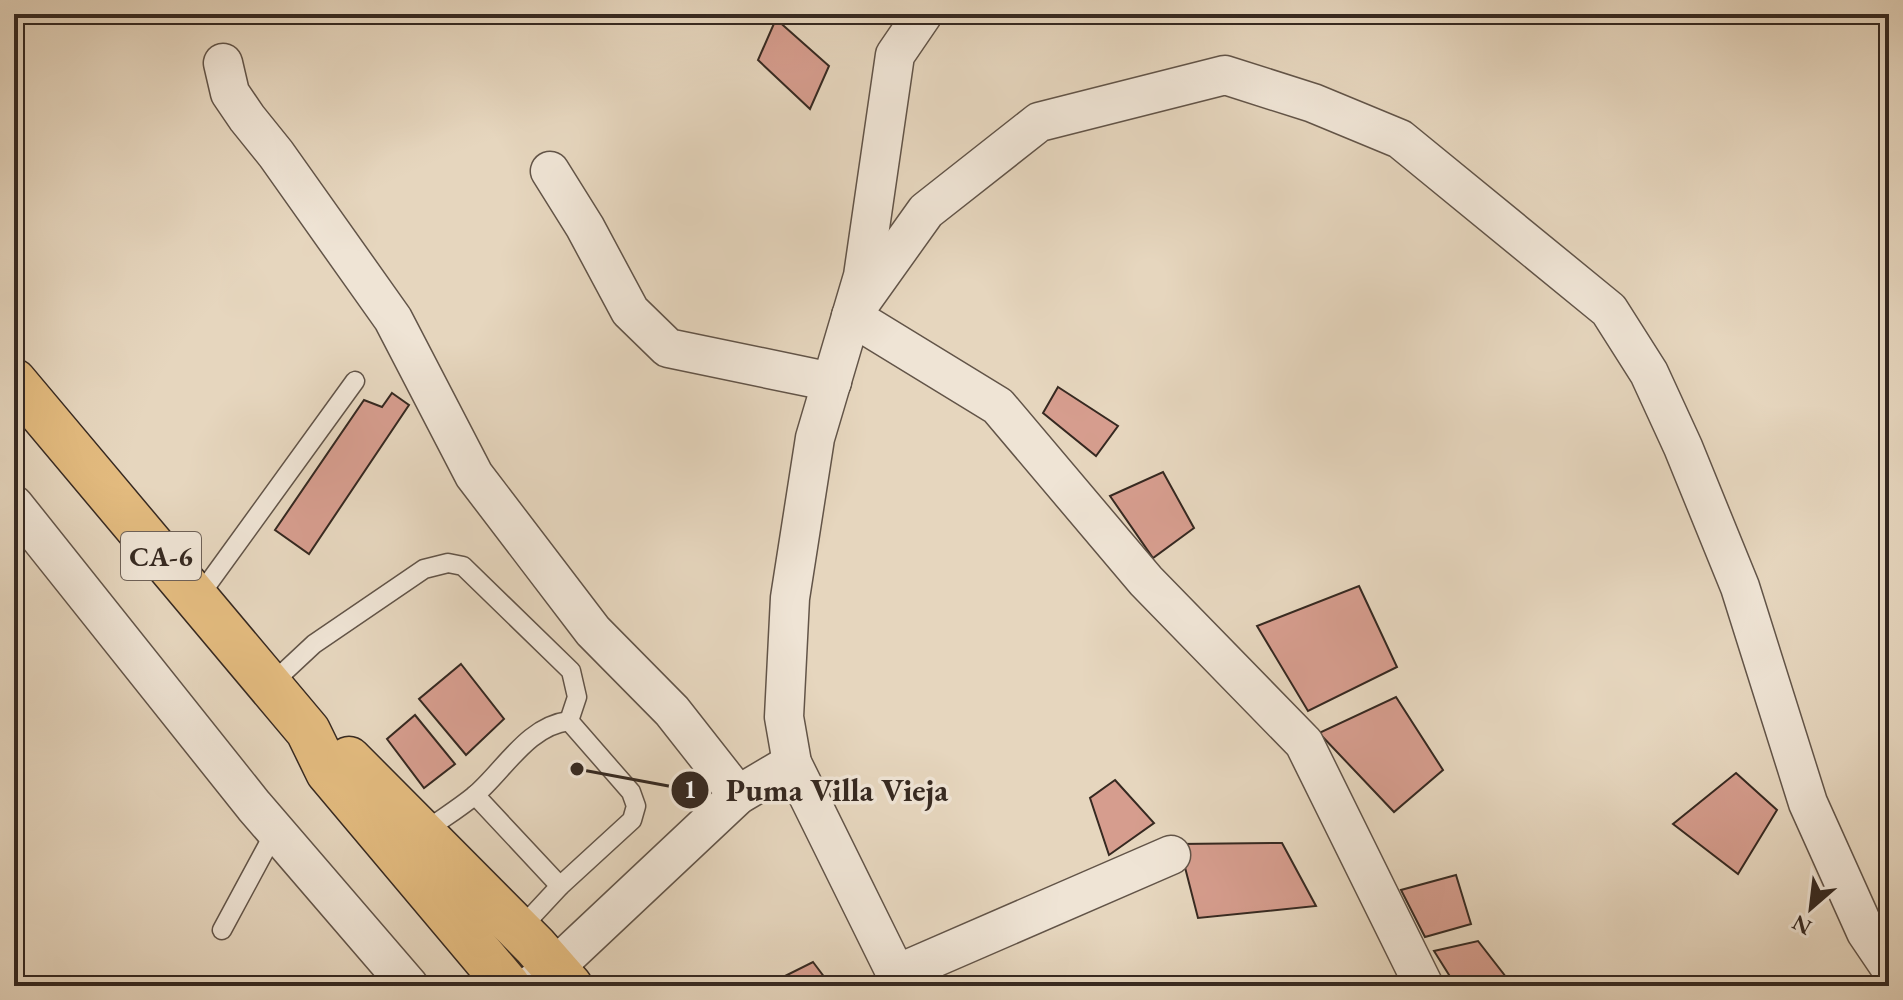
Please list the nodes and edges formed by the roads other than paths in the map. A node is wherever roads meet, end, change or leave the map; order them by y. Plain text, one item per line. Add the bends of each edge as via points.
1 (923, 14) edge
2 (223, 63) dead end
3 (550, 171) dead end
4 (851, 316) junction
5 (14, 381) edge
6 (355, 381) dead end
7 (832, 382) junction
8 (14, 505) edge
9 (197, 599) junction
10 (268, 686) junction
11 (569, 721) junction
12 (308, 731) junction
13 (792, 763) junction
14 (475, 795) junction
15 (738, 795) junction
16 (424, 832) junction
17 (278, 833) junction
18 (1171, 855) dead end
19 (560, 886) junction
20 (222, 930) dead end
21 (519, 930) junction
22 (1889, 966) edge
23 (551, 980) edge
24 (899, 980) edge
25 (409, 986) edge
26 (508, 986) edge
27 (1424, 986) edge

1 - 4 street via 895,55 863,276
2 - 15 street via 230,93 393,319 474,475 593,631 672,711
3 - 7 street via 630,311 668,348
4 - 7 street
4 - 22 street via 926,211 1039,122 1225,75 1400,139 1609,310 1649,373 1740,587 1808,803 1866,932
4 - 27 street via 998,406 1146,581 1304,743
5 - 9 highway, CA-6
6 - 9 lane
7 - 13 street via 815,438 790,598 784,717
8 - 17 street
9 - 10 highway, CA-6
10 - 11 lane via 314,644 424,569 448,563 463,566 571,671 577,697
10 - 12 highway, CA-6
11 - 14 lane via 537,732
11 - 19 lane via 631,792 636,806 632,820
12 - 16 highway, CA-6 via 344,754
12 - 26 highway, CA-6 via 328,772
13 - 15 street
13 - 24 street
14 - 16 lane
14 - 19 lane
15 - 23 street
16 - 21 highway, CA-6
17 - 20 lane
17 - 25 street
18 - 24 street
19 - 21 lane
21 - 23 highway, CA-6

